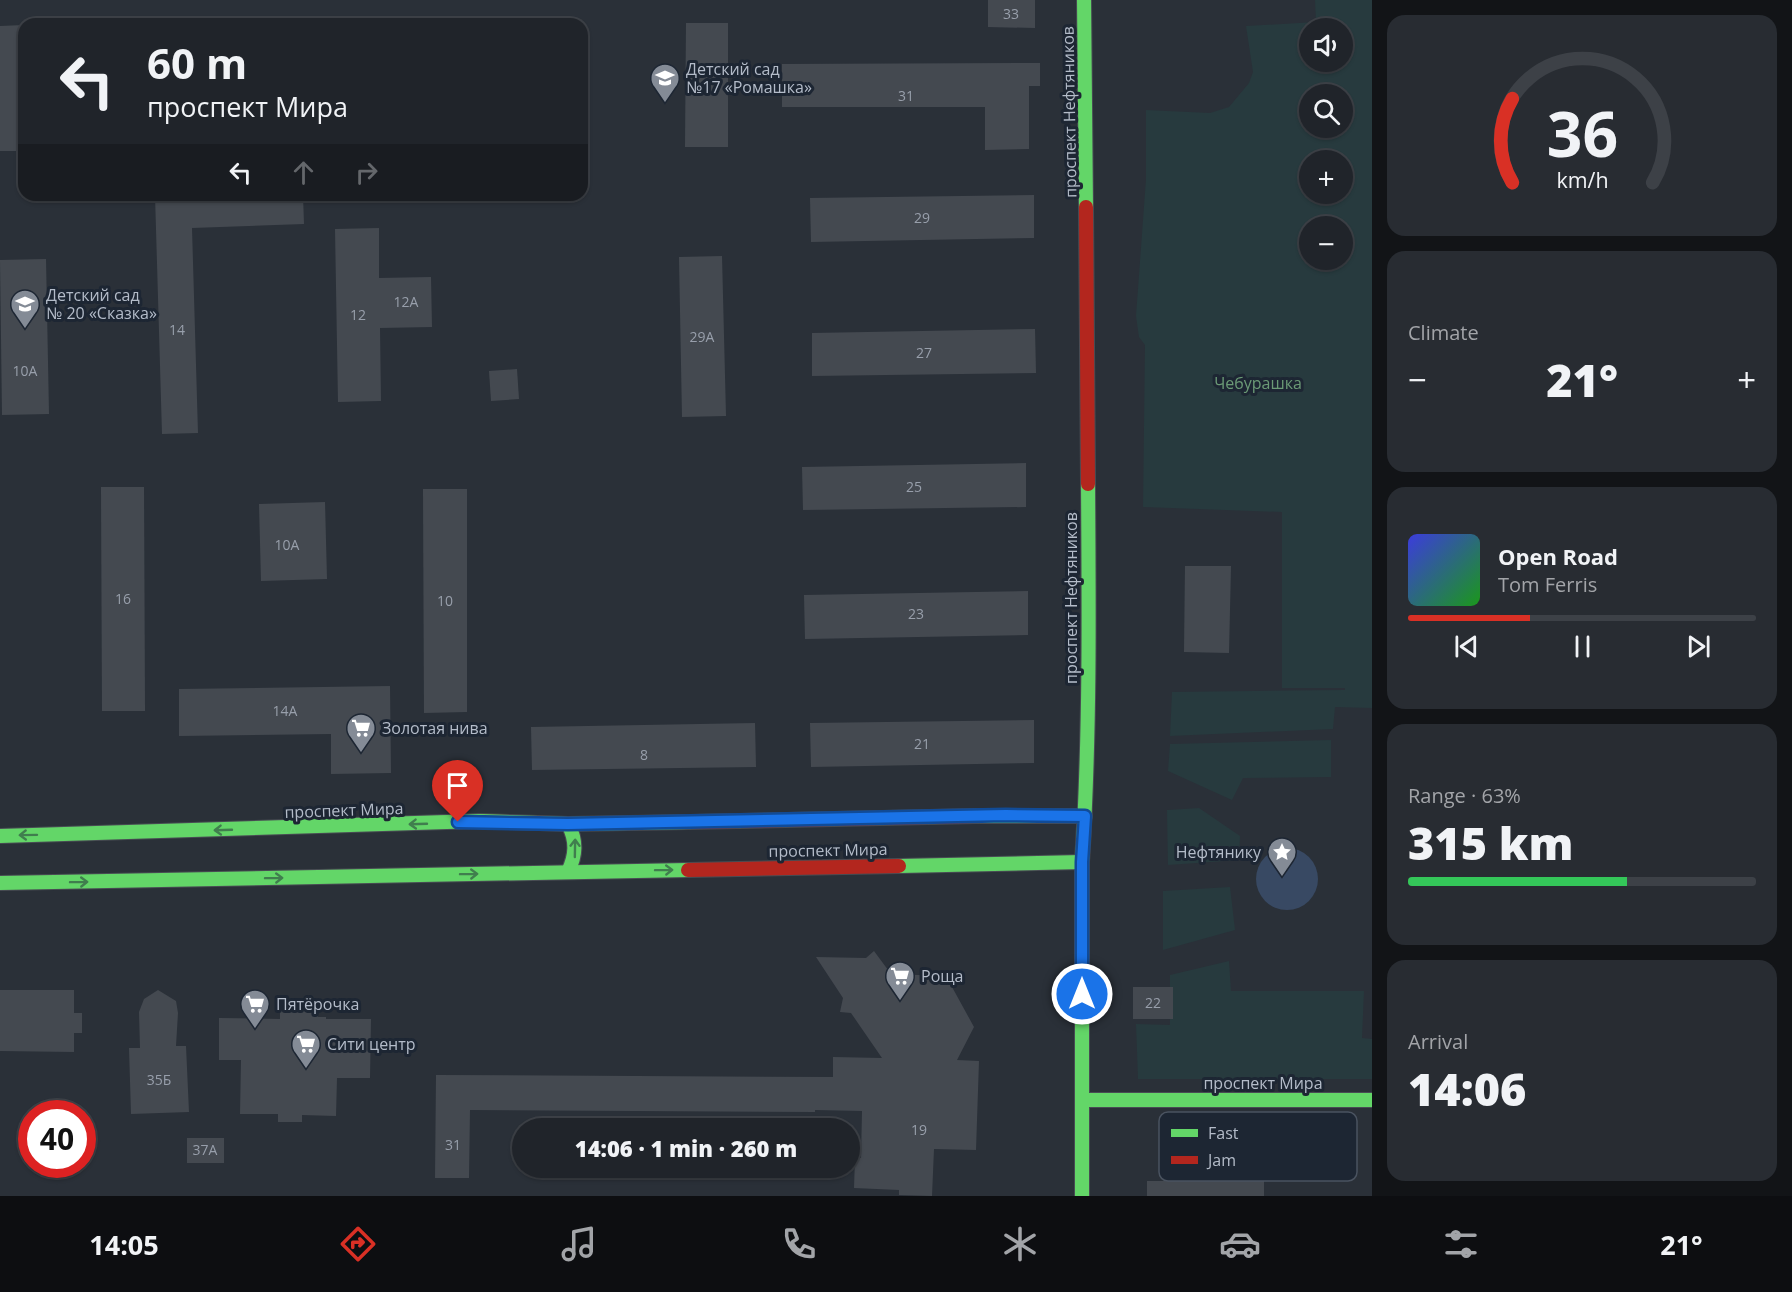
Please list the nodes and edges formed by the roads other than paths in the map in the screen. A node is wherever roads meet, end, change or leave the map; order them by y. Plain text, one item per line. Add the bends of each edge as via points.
1 (1084, 0) edge
2 (1085, 816) junction
3 (568, 824) junction
4 (0, 836) edge
5 (1082, 862) junction
6 (568, 872) junction
7 (0, 883) edge
8 (1082, 1100) junction
9 (1372, 1100) edge
10 (1082, 1196) edge

1 - 2 main road, проспект Нефтяников via 1089,580
2 - 3 main road, проспект Мира
2 - 5 main road, проспект Нефтяников
3 -> 4 main road, проспект Мира via 479,821
6 -> 3 main road via 577,847
6 -> 5 main road, проспект Мира
5 - 8 main road, проспект Нефтяников
7 -> 6 main road, проспект Мира
8 - 9 main road, проспект Мира
8 - 10 main road, проспект Нефтяников

